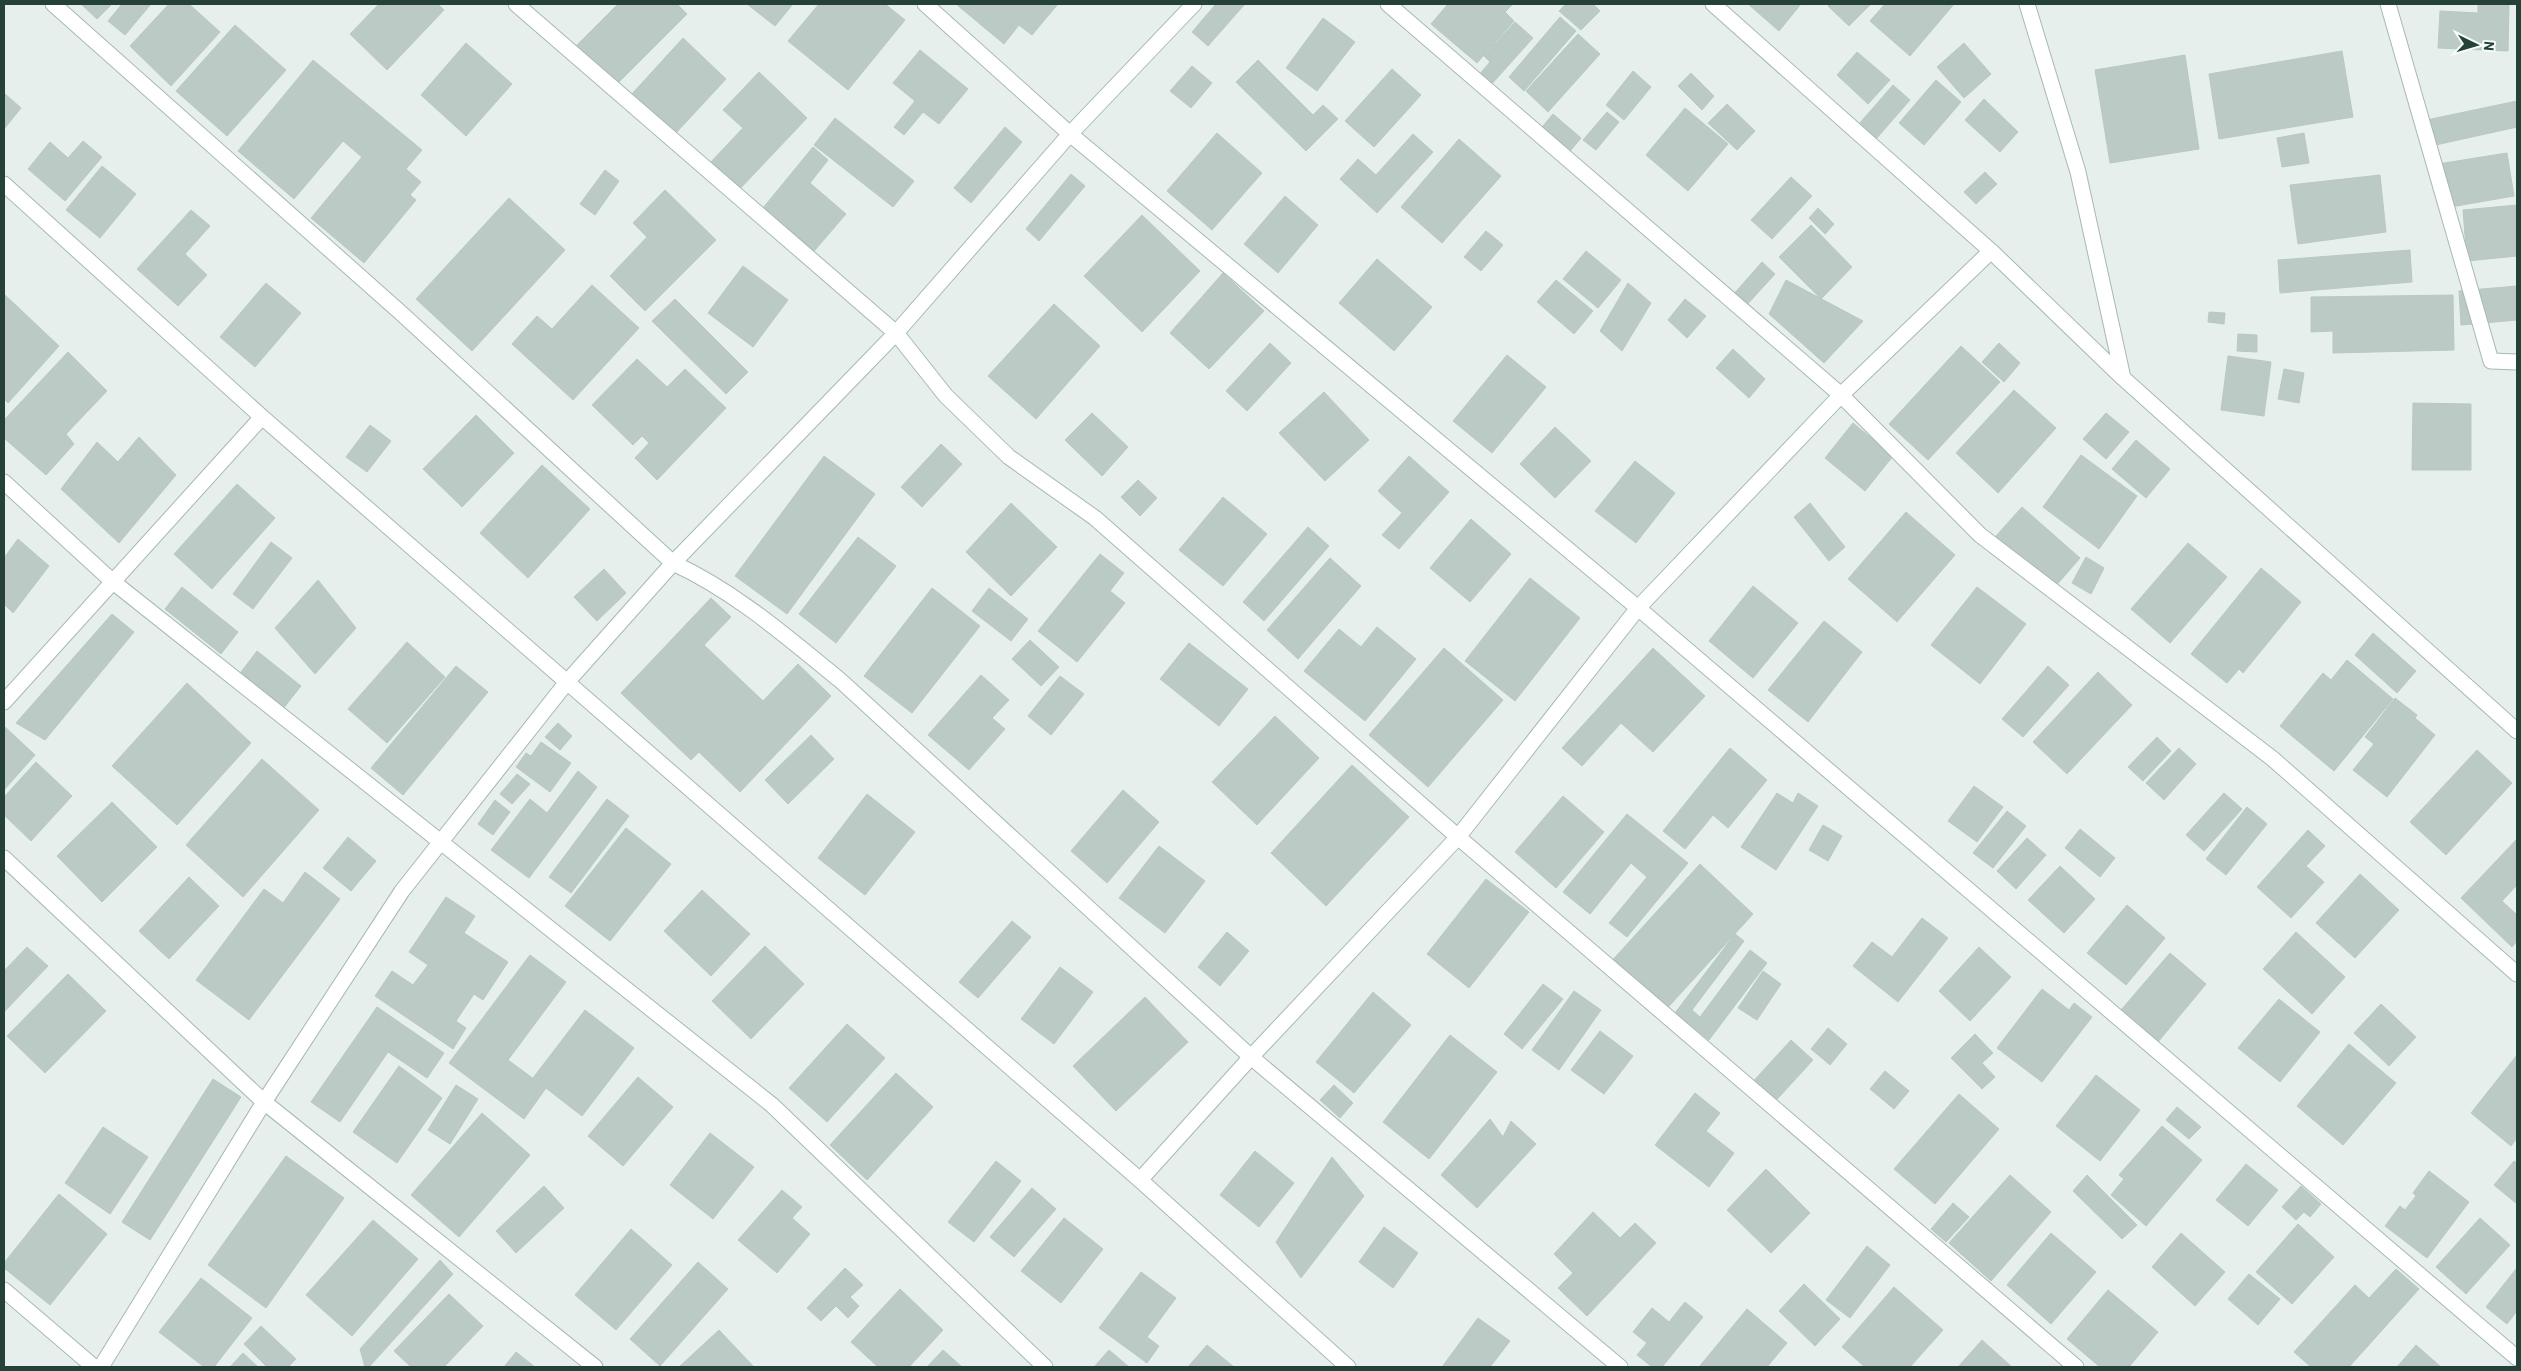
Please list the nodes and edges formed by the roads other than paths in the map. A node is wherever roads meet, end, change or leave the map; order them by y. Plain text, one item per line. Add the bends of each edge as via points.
1 (53, 4) edge
2 (516, 4) edge
3 (925, 4) edge
4 (1194, 4) edge
5 (1388, 4) edge
6 (1714, 4) edge
7 (2027, 4) edge
8 (2388, 4) edge
9 (1070, 134) junction
10 (4, 184) edge
11 (1991, 251) junction
12 (896, 333) junction
13 (2517, 362) edge
14 (2123, 378) junction
15 (1842, 395) junction
16 (262, 416) junction
17 (4, 482) edge
18 (673, 563) junction
19 (112, 580) junction
20 (1638, 608) junction
21 (567, 682) junction
22 (4, 702) edge
23 (2517, 731) edge
24 (1458, 837) junction
25 (442, 842) junction
26 (4, 858) edge
27 (2517, 974) edge
28 (1251, 1057) junction
29 (264, 1102) junction
30 (1140, 1180) junction
31 (4, 1290) edge
32 (2517, 1358) edge
33 (94, 1367) edge
34 (101, 1367) edge
35 (595, 1367) edge
36 (1045, 1367) edge
37 (1348, 1367) edge
38 (1620, 1367) edge
39 (2076, 1367) edge

1 - 18 street via 402,313
2 - 12 street
3 - 9 street
4 - 9 street
5 - 15 street
6 - 11 street
7 - 14 street via 2078,172
8 - 13 street via 2491,361
9 - 12 street
9 - 20 street
10 - 16 street
11 - 14 street
11 - 15 street
12 - 18 street
12 - 24 street via 946,396 1009,457 1095,518
14 - 23 street
15 - 20 street
15 - 27 street via 1980,535 2273,759
16 - 19 street
16 - 21 street
17 - 19 street
18 - 21 street
18 - 28 street via 704,577 775,627 841,681
19 - 22 street
19 - 25 street
20 - 24 street
20 - 32 street
21 - 25 street
21 - 30 street
24 - 28 street
24 - 39 street
25 - 29 street via 402,891
25 - 36 street via 772,1105
26 - 29 street
28 - 30 street
28 - 38 street
29 - 34 street
29 - 35 street
30 - 37 street
31 - 33 street

